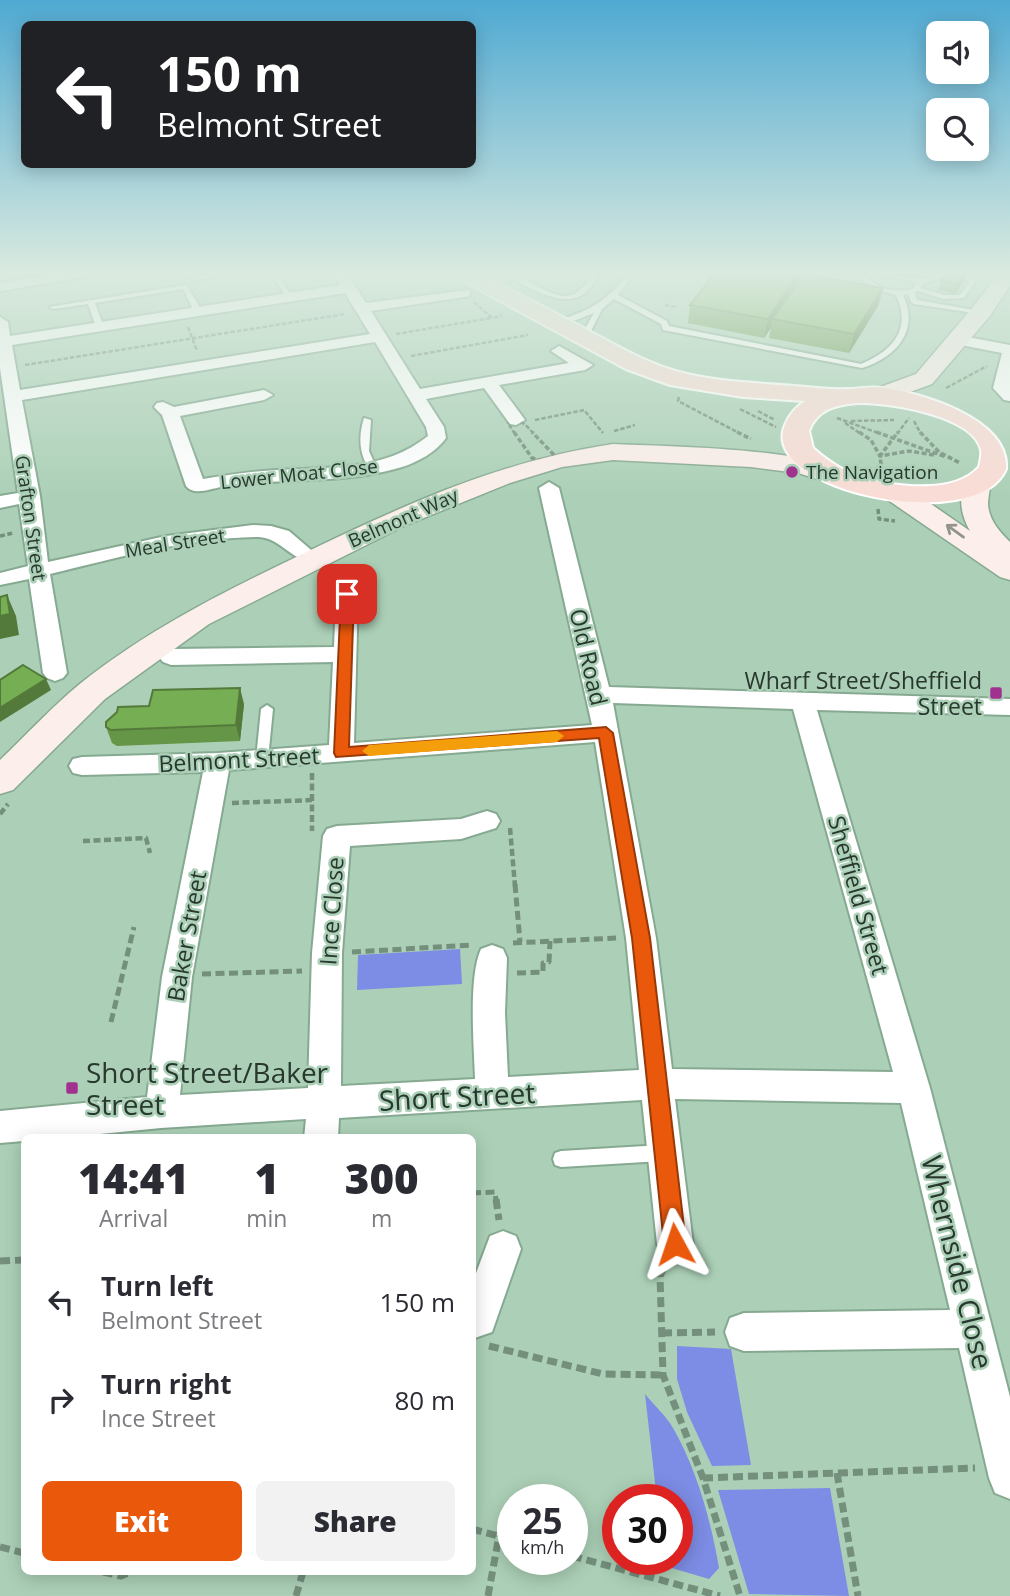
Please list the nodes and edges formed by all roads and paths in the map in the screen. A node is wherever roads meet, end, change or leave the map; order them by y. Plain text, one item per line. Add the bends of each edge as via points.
1 (4, 347) edge
2 (135, 347) edge
3 (196, 347) edge
4 (315, 347) edge
5 (386, 347) edge
6 (458, 347) edge
7 (603, 347) edge
8 (766, 347) edge
9 (893, 347) edge
10 (955, 347) edge
11 (981, 347) edge
12 (559, 351) dead end
13 (1008, 356) edge
14 (394, 359) junction
15 (202, 366) junction
16 (8, 368) junction
17 (488, 382) junction
18 (679, 390) dead end
19 (1005, 392) edge
20 (418, 395) junction
21 (880, 395) junction
22 (12, 396) junction
23 (852, 396) junction
24 (737, 397) junction
25 (944, 398) junction
26 (258, 400) dead end
27 (912, 414) junction
28 (831, 415) dead end
29 (839, 419) junction
30 (367, 420) dead end
31 (520, 421) junction
32 (1010, 430) edge
33 (603, 433) dead end
34 (790, 433) junction
35 (9, 435) edge
36 (437, 438) joint
37 (894, 438) junction
38 (880, 456) junction
39 (761, 457) junction
40 (946, 457) junction
41 (986, 468) edge
42 (373, 469) junction
43 (549, 475) junction
44 (837, 477) junction
45 (890, 483) junction
46 (30, 496) junction
47 (0, 502) edge
48 (307, 555) dead end
49 (1010, 559) edge
50 (38, 571) junction
51 (1010, 571) edge
52 (0, 579) edge
53 (347, 594) dead end
54 (345, 654) junction
55 (171, 657) dead end
56 (55, 673) dead end
57 (599, 695) junction
58 (803, 703) junction
59 (1010, 707) edge
60 (267, 709) dead end
61 (606, 733) junction
62 (341, 753) junction
63 (312, 755) junction
64 (262, 759) junction
65 (218, 762) junction
66 (82, 766) dead end
67 (0, 781) edge
68 (312, 800) junction
69 (210, 804) junction
70 (487, 821) joint
71 (337, 836) junction
72 (83, 841) dead end
73 (150, 853) dead end
74 (134, 927) dead end
75 (550, 941) dead end
76 (520, 942) dead end
77 (492, 966) joint
78 (326, 972) junction
79 (177, 977) junction
80 (111, 1022) dead end
81 (657, 1084) junction
82 (914, 1088) junction
83 (492, 1094) junction
84 (323, 1102) junction
85 (161, 1112) junction
86 (0, 1127) edge
87 (321, 1134) edge
88 (666, 1153) junction
89 (561, 1160) dead end
90 (476, 1193) edge
91 (675, 1244) joint
92 (503, 1249) joint
93 (21, 1260) edge
94 (0, 1261) edge
95 (476, 1319) edge
96 (974, 1329) junction
97 (744, 1332) joint
98 (662, 1333) junction
99 (663, 1375) junction
100 (837, 1473) junction
101 (1009, 1473) edge
102 (702, 1478) junction
103 (476, 1530) edge
104 (497, 1535) edge
105 (0, 1547) edge
106 (497, 1547) edge
107 (21, 1552) edge
108 (588, 1560) edge
109 (302, 1575) edge
110 (296, 1596) edge
111 (488, 1596) edge
112 (720, 1596) edge
113 (740, 1596) edge
114 (858, 1596) edge

1 - 16 street, Grafton Street
2 - 16 path
3 - 15 path
4 - 15 street
5 - 14 street
6 - 14 path
7 - 24 main road via 634,364
8 - 9 lane via 862,366 881,360
10 - 25 street
11 - 13 street
12 - 17 street via 589,368
13 - 19 street
13 - 25 path via 986,366
14 - 20 street
15 - 22 street
16 - 22 street, Grafton Street
17 - 20 street
17 - 31 street
18 - 39 path via 678,401 763,445
20 - 36 street
21 - 23 main road
21 - 25 street
21 - 25 main road
22 - 35 street, Grafton Street
23 - 24 main road
23 - 34 main road via 813,408
24 - 34 path
24 - 34 main road via 778,404 788,415
25 - 32 main road
25 - 41 main road via 989,439 995,453
26 - 42 street, Lower Moat Close via 167,410 197,489 257,477
27 - 29 path via 887,422
27 - 37 path
27 - 40 path via 928,443
28 - 29 path
29 - 37 path
29 - 38 path via 871,440
30 - 42 lane via 363,445
31 - 33 path via 584,410
31 - 43 path via 508,423
34 - 39 street, Belmont Way via 788,449
34 - 44 main road via 804,453
35 - 46 street, Grafton Street
36 - 42 street, Lower Moat Close via 423,453
37 - 38 path
37 - 40 path
38 - 40 path via 909,451
38 - 45 path
39 - 43 street, Belmont Way via 613,452
39 - 44 street, Belmont Way
40 - 41 path
41 - 45 main road via 948,492
41 - 49 street via 972,502 977,521
43 - 57 street, Old Road
43 - 67 street, Belmont Way via 501,477 394,520 198,617 93,691
44 - 45 main road via 861,486
51 -> 45 street
46 - 47 street
46 - 50 street, Grafton Street
48 - 50 street, Meal Street via 285,537 248,532 191,537
50 - 52 street, Meal Street
50 - 56 street, Grafton Street
53 - 54 street
54 - 55 street
54 - 62 street
57 - 58 street
57 - 61 street, Old Road
58 - 59 street
58 - 82 street, Sheffield Street
60 - 64 lane
61 - 62 street, Belmont Street
61 - 81 street, Old Road via 641,938
62 - 63 street, Belmont Street
63 - 64 street, Belmont Street
63 - 68 path
64 - 65 street, Belmont Street
65 - 66 street, Belmont Street
65 - 69 street, Baker Street
68 - 69 path
68 - 71 path via 312,838
69 - 79 street, Baker Street
70 - 71 street, Ince Close via 461,829
70 - 76 path via 509,820
71 - 78 street, Ince Close
72 - 73 path via 146,838
74 - 80 path
75 - 77 path via 549,962 543,963 543,972
77 - 83 street
78 - 79 path
78 - 84 street, Ince Close
79 - 85 street, Baker Street
81 - 82 street, Short Street
81 - 83 street, Short Street
81 - 88 street, Old Road
82 - 96 street, Whernside Close
83 - 84 street, Short Street
84 - 85 street, Short Street
84 - 87 street, Ince Close
85 - 86 street, Short Street
88 - 89 lane
88 - 91 street, Old Road
90 - 92 path via 495,1192
91 - 98 path via 660,1276
92 - 95 street
93 - 94 path
95 - 99 path via 487,1346 603,1374
96 - 97 street
96 - 101 street, Whernside Close
97 - 98 path
98 - 99 path
99 - 102 path
100 - 101 path
100 - 102 path
100 - 114 path
102 - 113 path
103 - 104 path
105 - 107 path
106 - 111 path
108 - 112 path
109 - 110 path

